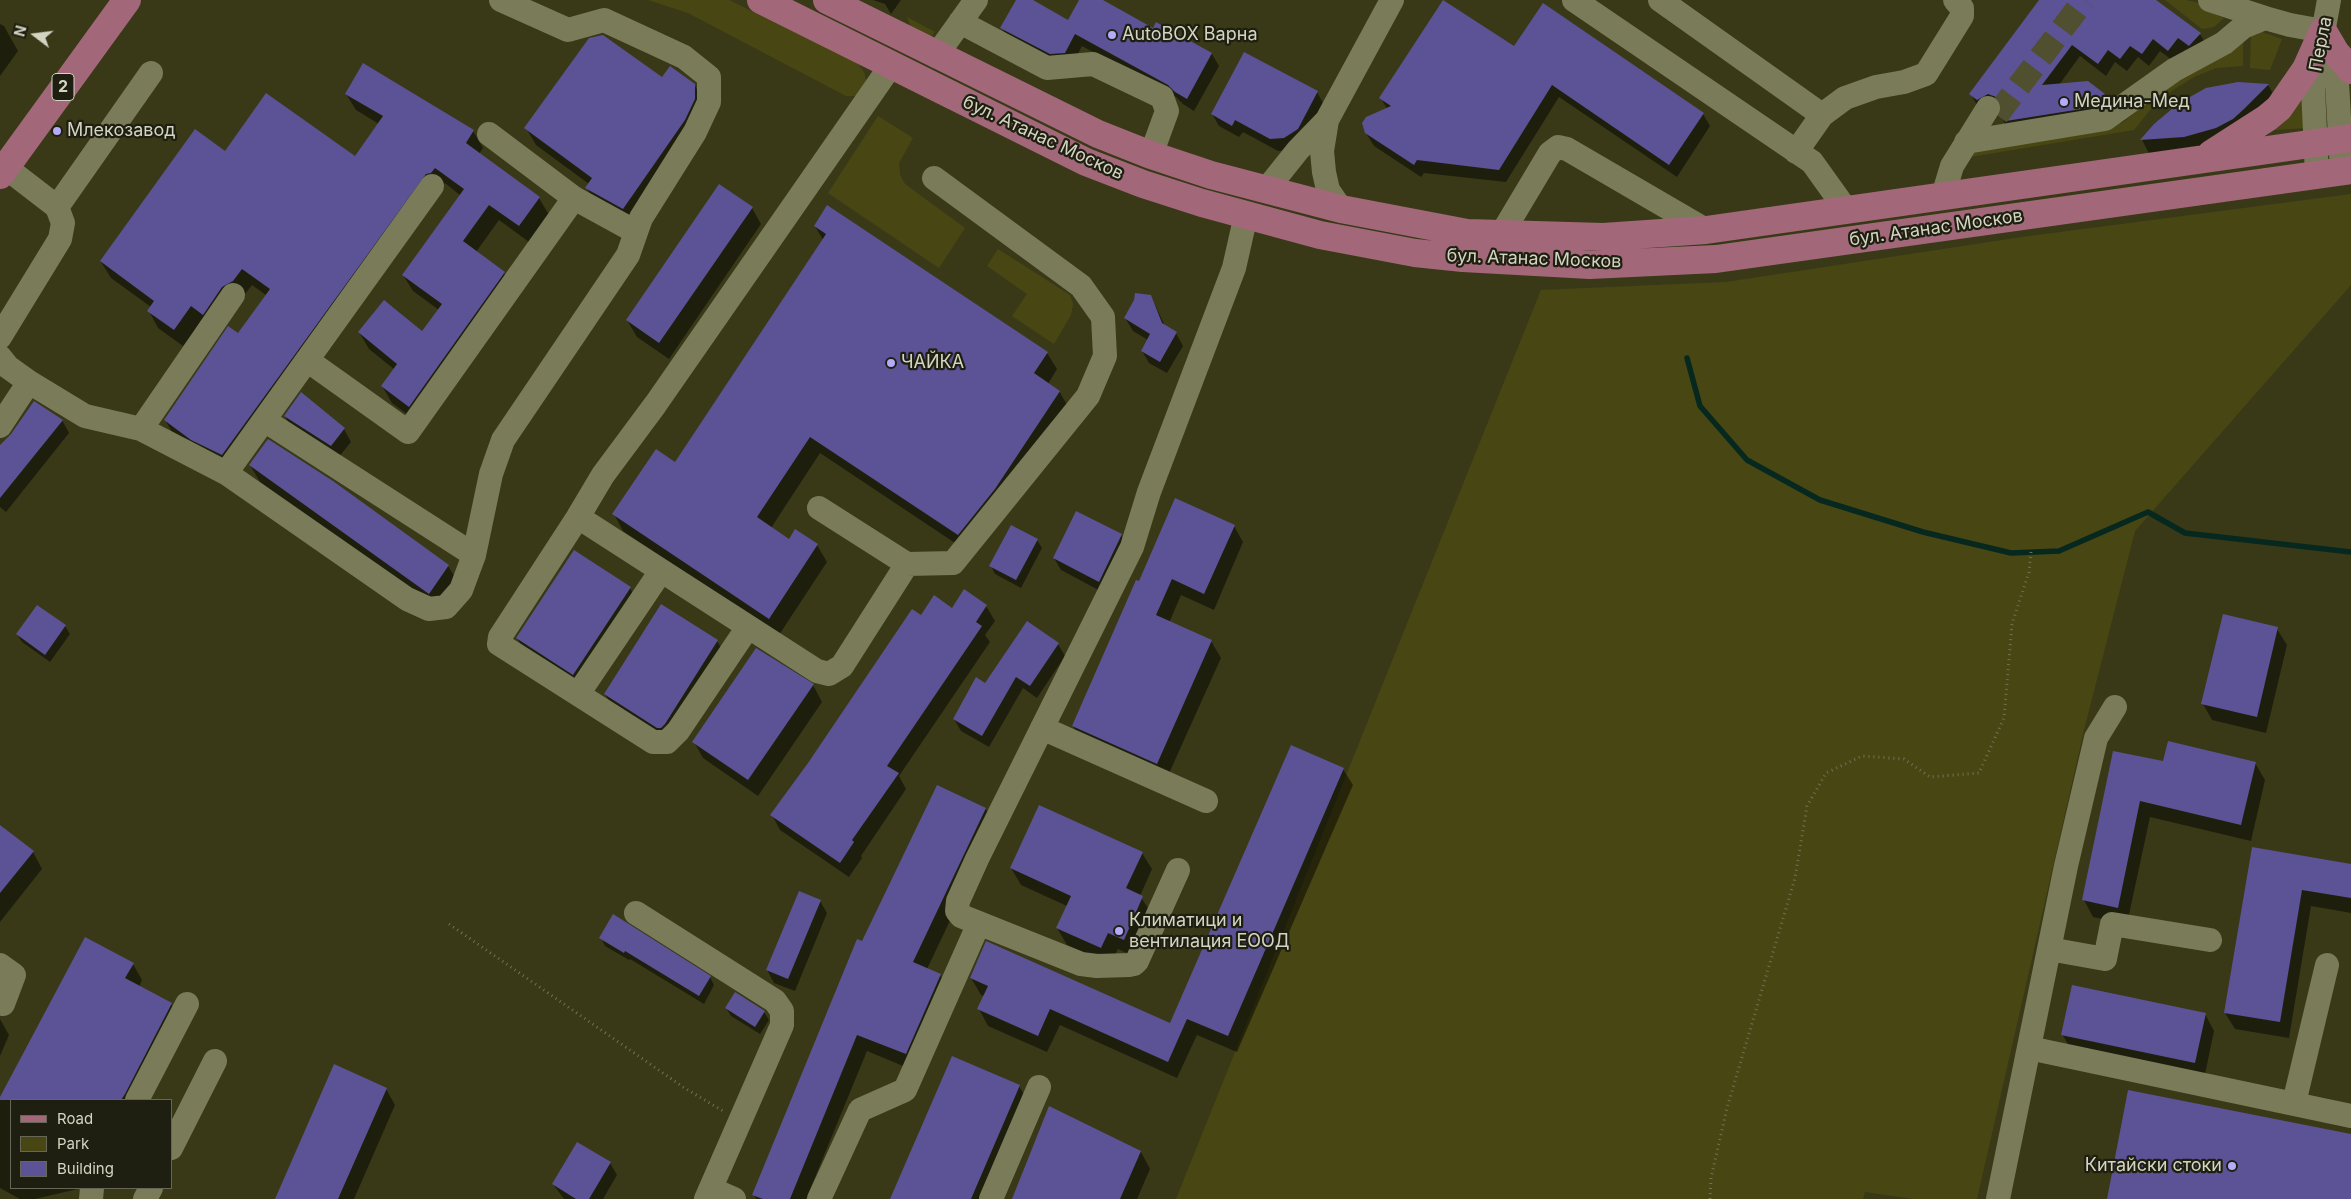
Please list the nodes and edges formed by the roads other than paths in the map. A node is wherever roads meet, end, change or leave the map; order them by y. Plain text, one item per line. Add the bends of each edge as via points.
1 (126, 0) edge
2 (501, 0) edge
3 (761, 0) edge
4 (827, 0) edge
5 (976, 0) edge
6 (1392, 0) edge
7 (1574, 0) edge
8 (1660, 0) edge
9 (1955, 0) edge
10 (2210, 0) edge
11 (2329, 0) edge
12 (2265, 18) junction
13 (960, 22) junction
14 (2323, 31) junction
15 (925, 50) junction
16 (892, 64) junction
17 (2351, 70) edge
18 (151, 72) dead end
19 (1993, 111) tunnel mouth
20 (1822, 115) junction
21 (1326, 120) junction
22 (489, 134) dead end
23 (2336, 140) edge
24 (1966, 142) junction
25 (1796, 152) junction
26 (1152, 156) junction
27 (2203, 159) junction
28 (1, 168) edge
29 (2337, 172) edge
30 (934, 178) dead end
31 (432, 186) dead end
32 (1266, 190) junction
33 (1943, 196) junction
34 (574, 198) junction
35 (57, 207) junction
36 (1341, 209) junction
37 (1847, 210) junction
38 (1246, 215) junction
39 (1706, 230) junction
40 (636, 232) junction
41 (1501, 235) junction
42 (233, 296) dead end
43 (0, 337) edge
44 (0, 357) edge
45 (307, 360) junction
46 (29, 382) junction
47 (264, 420) junction
48 (0, 426) edge
49 (141, 429) junction
50 (226, 473) junction
51 (820, 508) dead end
52 (578, 517) junction
53 (474, 556) junction
54 (907, 564) junction
55 (661, 571) junction
56 (748, 627) junction
57 (578, 694) junction
58 (2115, 706) dead end
59 (1042, 728) junction
60 (1206, 802) dead end
61 (1178, 870) dead end
62 (636, 913) dead end
63 (979, 923) junction
64 (2210, 940) dead end
65 (2049, 949) junction
66 (0, 965) edge
67 (2327, 965) dead end
68 (3, 1004) dead end
69 (187, 1004) dead end
70 (2029, 1048) junction
71 (215, 1061) dead end
72 (1039, 1088) dead end
73 (138, 1099) edge
74 (2294, 1103) junction
75 (2351, 1116) edge
76 (172, 1146) edge
77 (708, 1194) edge
78 (734, 1199) edge
79 (819, 1199) edge
80 (991, 1199) edge
81 (1998, 1199) edge

1 - 28 main road, 2
2 - 40 street via 568,30 604,20 684,57 708,77 709,102
3 - 16 main road, бул. Атанас Москов
4 - 15 main road, бул. Атанас Москов
5 - 13 street
6 - 21 street
7 - 25 street
8 - 20 street
9 - 20 street via 1962,8 1962,16 1926,74 1845,98
10 - 12 street
11 - 14 street, Перла
12 - 14 street
12 - 24 street via 2243,27 2224,43 2174,70 2105,119
13 - 15 street
13 - 26 street via 1047,68 1093,64 1162,97 1167,112
14 - 17 main road
14 - 23 street via 2336,82
14 - 23 street, Перла via 2313,88
14 - 27 main road via 2306,69 2279,108
15 - 16 main road via 921,64 913,68
15 - 26 main road, бул. Атанас Москов via 1098,134
16 - 38 main road, бул. Атанас Москов via 1086,162 1143,184
16 - 52 street via 603,475
18 - 35 street
19 - 24 street
20 - 25 street
21 - 32 street
21 - 36 street via 1322,151 1324,172 1328,190
22 - 34 street
23 - 27 main road, бул. Атанас Москов
23 - 29 street
24 - 33 street via 1952,166
25 - 37 street via 1812,162
26 - 32 main road, бул. Атанас Москов
27 - 33 main road, бул. Атанас Москов
28 - 35 street
29 - 38 main road, бул. Атанас Москов via 1716,259 1646,263 1512,262 1415,253 1320,235
30 - 54 street via 1081,286 1103,317 1105,356 1088,396 953,563
31 - 45 street
32 - 36 main road, бул. Атанас Москов
33 - 37 main road, бул. Атанас Москов
34 - 40 street
34 - 45 street via 408,432
35 - 43 street via 63,223 60,239
36 - 41 main road, бул. Атанас Москов via 1467,233
37 - 39 main road, бул. Атанас Москов
38 - 59 street via 1234,268 1149,492 1132,548
39 - 41 main road, бул. Атанас Москов via 1604,237
39 - 41 street via 1558,147 1550,153
40 - 53 street via 628,255 503,440 491,474
42 - 49 street
44 - 46 street
45 - 47 street
46 - 48 street
46 - 49 street via 84,416
47 - 50 street
47 - 53 street
49 - 50 street
50 - 53 street via 407,599 429,609 446,607 461,590
51 - 54 street
52 - 55 street
52 - 57 street via 500,637 499,644
54 - 56 street via 842,666 828,674 817,671
55 - 56 street
55 - 57 street
56 - 57 street via 678,731 667,742 653,742
58 - 65 street via 2096,738
59 - 60 street
59 - 63 street via 958,901 957,911
61 - 63 street via 1134,964 1081,964
62 - 77 street via 775,1001 782,1012 782,1025
63 - 79 street via 905,1090 860,1110
64 - 65 street via 2112,924 2105,959
65 - 70 street
66 - 68 street via 14,976
67 - 74 street
69 - 73 street
70 - 74 street
70 - 81 street
71 - 76 street
72 - 80 street
74 - 75 street
77 - 78 street

